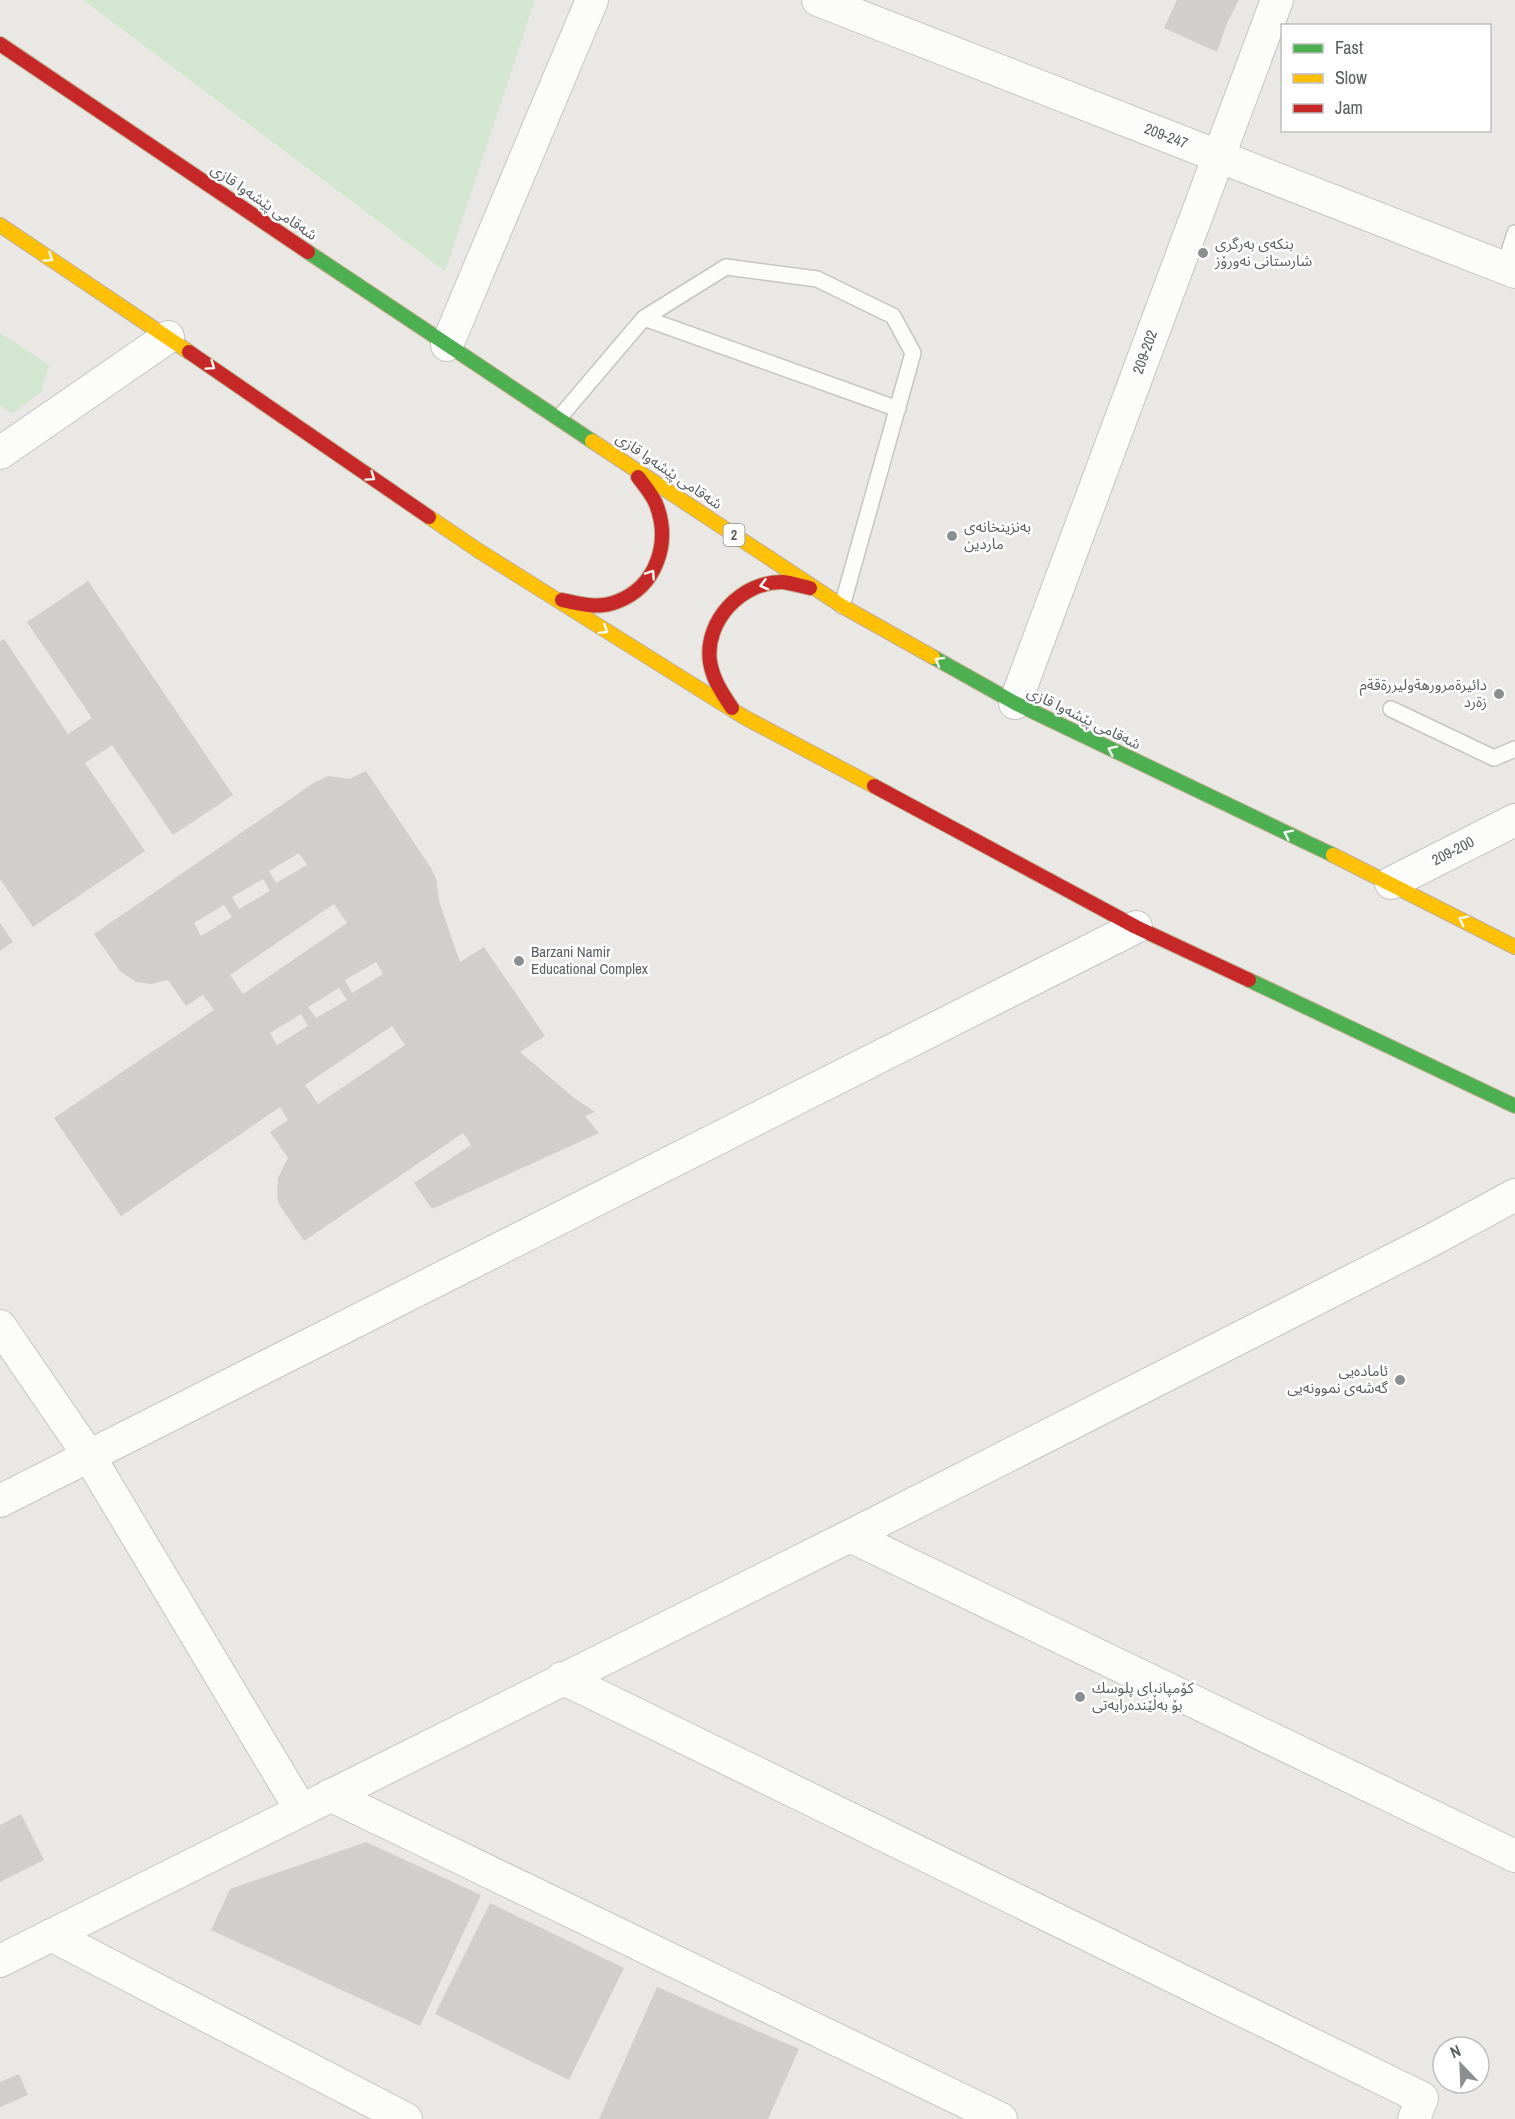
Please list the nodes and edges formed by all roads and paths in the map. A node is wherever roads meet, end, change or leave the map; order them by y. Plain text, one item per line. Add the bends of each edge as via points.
1 (592, 0) edge
2 (818, 0) edge
3 (1277, 0) edge
4 (0, 44) edge
5 (1218, 156) junction
6 (0, 225) edge
7 (1515, 233) edge
8 (1509, 270) edge
9 (644, 318) junction
10 (168, 337) junction
11 (447, 345) junction
12 (898, 409) junction
13 (559, 418) junction
14 (0, 453) edge
15 (623, 461) junction
16 (543, 592) junction
17 (820, 593) junction
18 (842, 606) junction
19 (1015, 704) junction
20 (1391, 709) dead end
21 (744, 717) junction
22 (1515, 749) edge
23 (1515, 820) edge
24 (1391, 883) junction
25 (1136, 927) junction
26 (1515, 947) edge
27 (1515, 1106) edge
28 (1515, 1195) edge
29 (0, 1326) edge
30 (89, 1456) junction
31 (0, 1501) edge
32 (850, 1536) junction
33 (562, 1678) junction
34 (330, 1795) junction
35 (301, 1810) junction
36 (1515, 1856) edge
37 (51, 1935) junction
38 (0, 1961) edge
39 (406, 2119) edge
40 (1001, 2119) edge
41 (1414, 2119) edge

1 - 11 street
2 - 5 street, 209-247
3 - 5 street, 209-202
4 - 11 highway, شەقامی پێشەوا قازی / 2
5 - 8 street, 209-247
5 - 19 street, 209-202
6 -> 10 highway
7 - 8 lane
9 - 12 lane
9 - 12 lane via 726,267 818,279 893,316 913,353
9 - 13 lane
10 - 14 street
10 -> 16 highway
11 - 13 highway, شەقامی پێشەوا قازی / 2
12 - 18 lane
13 - 15 highway, شەقامی پێشەوا قازی / 2
16 -> 15 highway via 571,604 606,605 638,589 654,571 663,549 662,513 651,491
15 - 17 highway, شەقامی پێشەوا قازی / 2
16 -> 21 highway
17 - 18 highway, شەقامی پێشەوا قازی / 2
17 -> 21 highway via 798,584 774,582 751,589 723,612 712,633 710,668 718,691
19 -> 18 highway, شەقامی پێشەوا قازی / 2
24 -> 19 highway, شەقامی پێشەوا قازی / 2
20 - 22 lane via 1494,758
21 - 25 highway
23 - 24 street, 209-200
26 -> 24 highway, شەقامی پێشەوا قازی / 2
25 - 27 highway
25 - 30 street
28 - 32 street
29 - 30 street
30 - 31 street
30 - 35 street
32 - 33 street
32 - 36 street
33 - 34 street
33 - 41 street via 1422,2098
34 - 35 street
34 - 40 street
35 - 37 street
37 - 38 street
37 - 39 street

